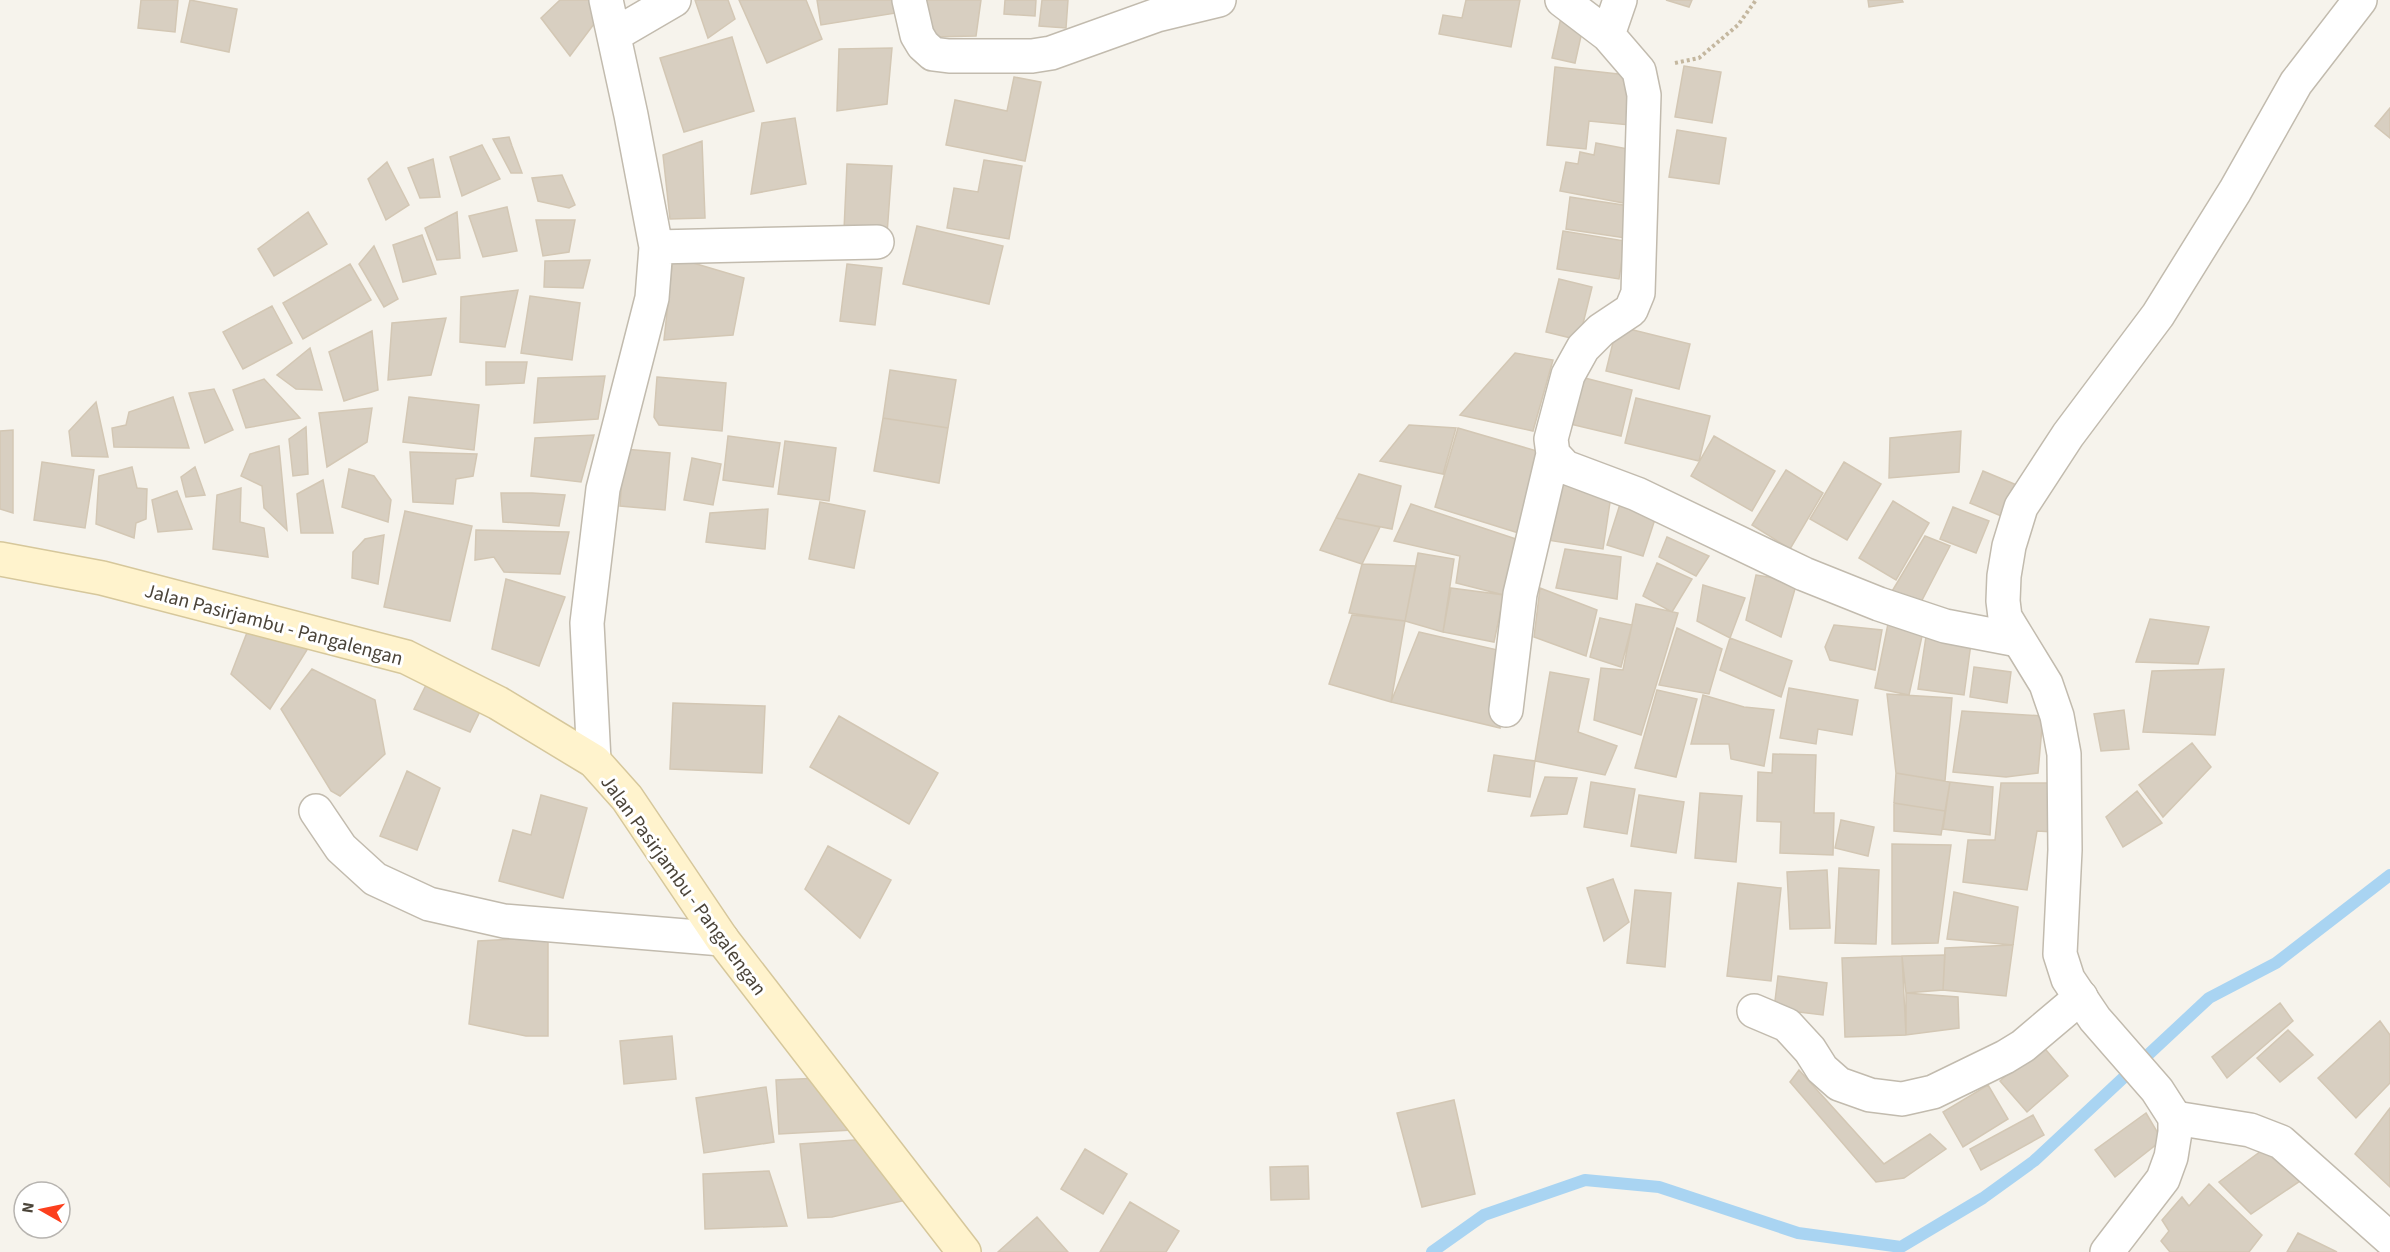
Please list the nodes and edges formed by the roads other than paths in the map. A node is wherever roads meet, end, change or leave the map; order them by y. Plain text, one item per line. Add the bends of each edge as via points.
1 (606, 0) edge
2 (674, 0) edge
3 (909, 0) edge
4 (1219, 0) edge
5 (1562, 0) edge
6 (1620, 0) edge
7 (2360, 0) edge
8 (614, 35) junction
9 (1608, 35) junction
10 (877, 242) dead end
11 (656, 247) junction
12 (1553, 454) junction
13 (0, 559) edge
14 (2018, 640) junction
15 (1506, 710) dead end
16 (594, 761) junction
17 (316, 811) dead end
18 (722, 939) junction
19 (2088, 1008) junction
20 (1754, 1011) dead end
21 (2175, 1118) junction
22 (2390, 1239) edge
23 (964, 1252) edge
24 (2107, 1252) edge

1 - 8 street
2 - 8 street
3 - 4 street via 922,45 933,54 949,56 1051,53 1157,15
5 - 9 street
6 - 9 street
7 - 14 street via 2296,83 2158,315 2068,435 2022,507 2009,546 2003,601 2005,617
8 - 11 street
9 - 12 street via 1639,71 1644,95 1638,293 1631,310 1583,348 1568,375 1551,439
10 - 11 street
11 - 16 street via 652,297 603,489 587,623
12 - 14 street via 1565,467 1636,494 1804,574 1869,600 1945,626
12 - 15 street via 1520,594
13 - 16 main road, Jalan Pasirjambu - Pangalengan via 102,578 406,657 498,703
14 - 19 street via 2046,684 2058,716 2064,766 2060,954 2068,979
16 - 18 main road, Jalan Pasirjambu - Pangalengan via 627,798
17 - 18 street via 341,848 375,879 429,904 504,921
18 - 23 main road, Jalan Pasirjambu - Pangalengan
19 - 20 street via 2005,1057 1933,1092 1902,1099 1870,1095 1839,1084 1787,1025
19 - 21 street via 2157,1090
21 - 22 street via 2250,1130 2281,1142
21 - 24 street via 2171,1157 2163,1179

